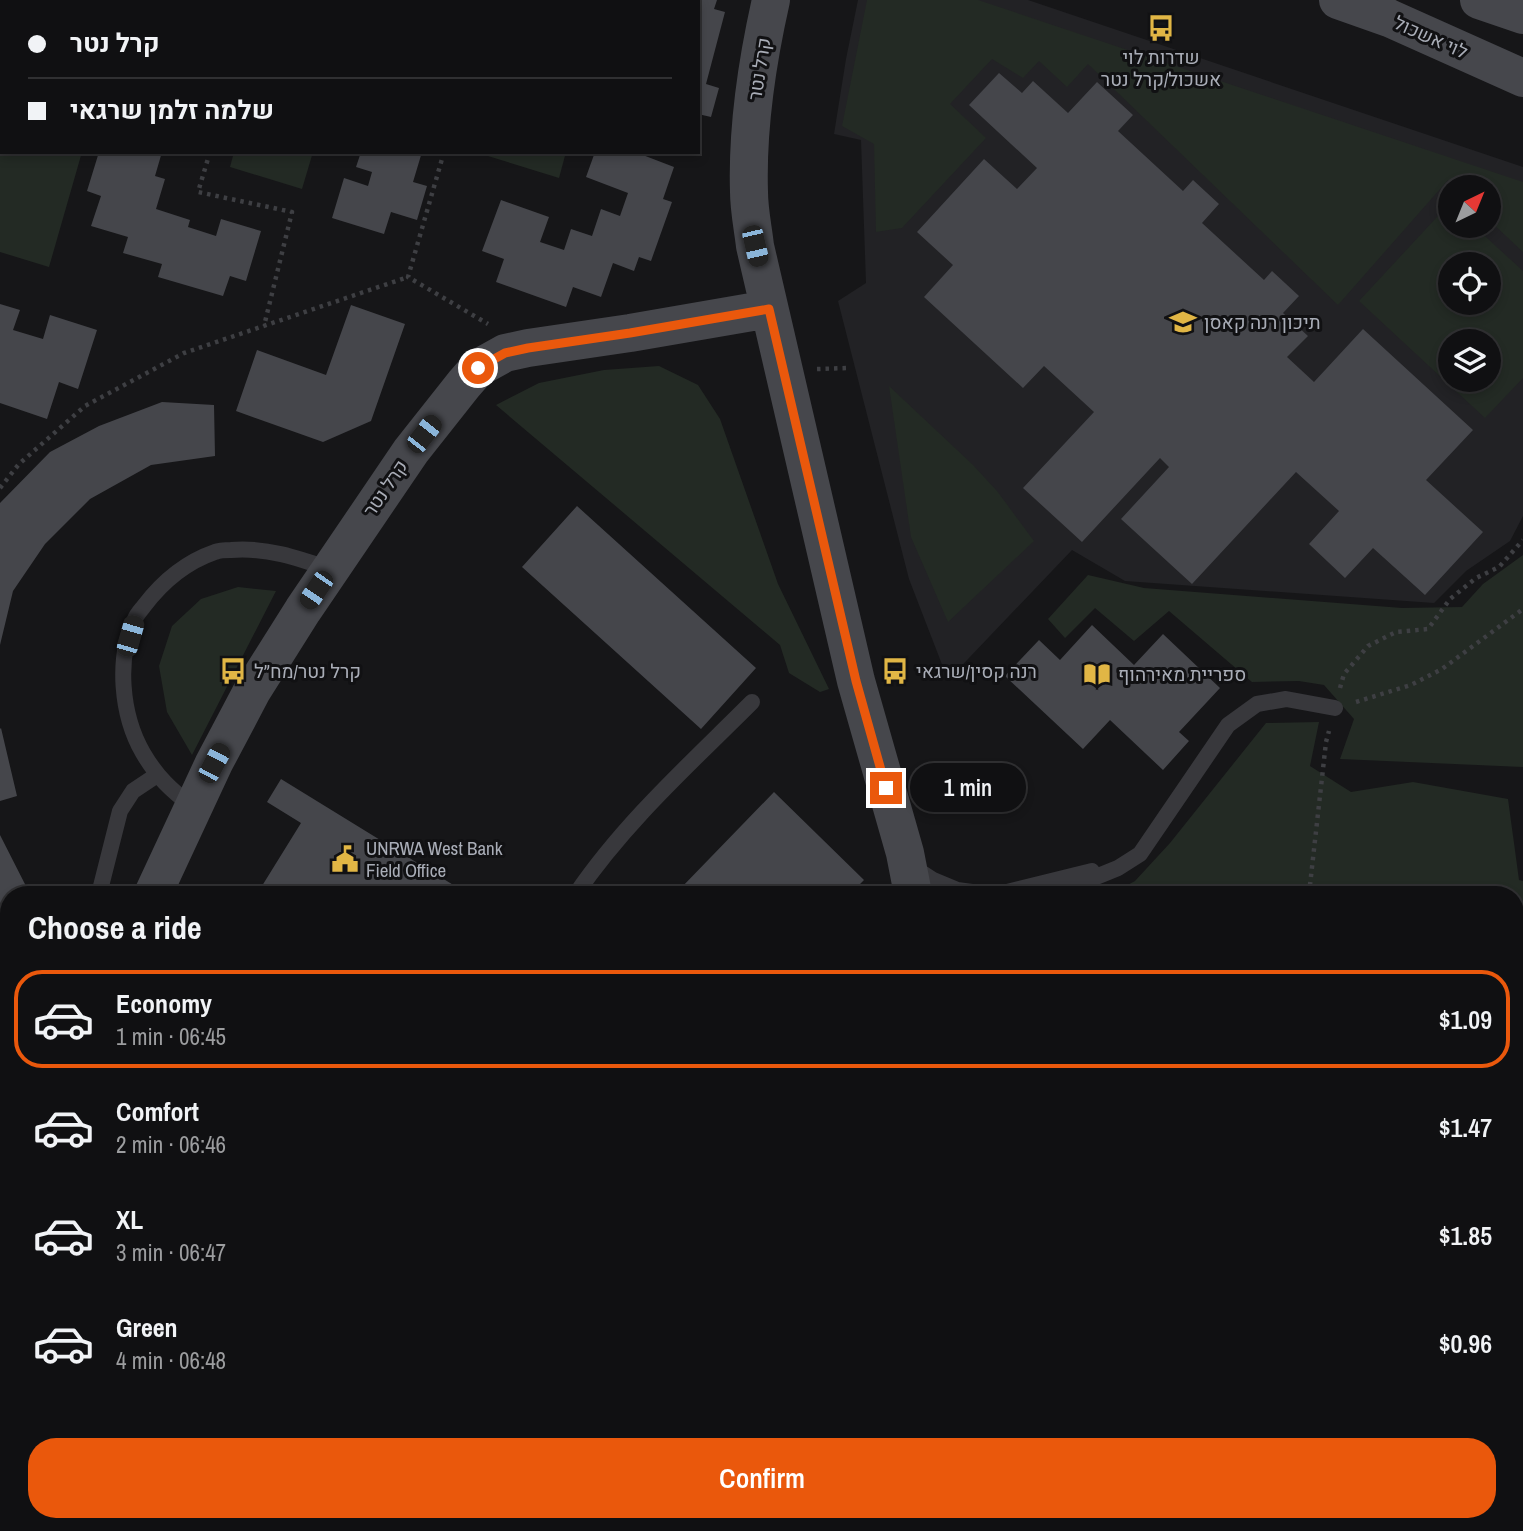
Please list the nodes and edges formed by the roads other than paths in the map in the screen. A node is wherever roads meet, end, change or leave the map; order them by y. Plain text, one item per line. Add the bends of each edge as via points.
1 (771, 0) edge
2 (1338, 0) edge
3 (1479, 0) edge
4 (1523, 15) edge
5 (1523, 78) edge
6 (769, 309) junction
7 (330, 569) junction
8 (752, 702) dead end
9 (1335, 708) road end
10 (158, 775) junction
11 (194, 808) junction
12 (1140, 854) junction
13 (910, 878) edge
14 (101, 886) edge
15 (157, 886) edge
16 (582, 886) edge
17 (948, 886) edge
18 (1030, 886) edge
19 (1074, 886) edge

1 - 6 street, קרל נטר via 753,107 748,194
2 - 5 street, לוי אשכול
3 - 4 street
6 - 7 street, קרל נטר via 528,348 505,353 478,368 411,451
6 - 13 street via 856,681
7 - 10 lane via 251,548 216,551 183,567 159,586 135,618 124,653 122,683 142,751
7 - 11 street, קרל נטר via 252,691
8 - 16 lane via 641,814
9 - 12 lane via 1286,699 1257,704 1228,725
10 - 11 lane
10 - 14 lane via 133,791 120,811
11 - 15 street, קרל נטר
12 - 18 lane
12 - 19 lane
13 - 17 lane via 926,876

